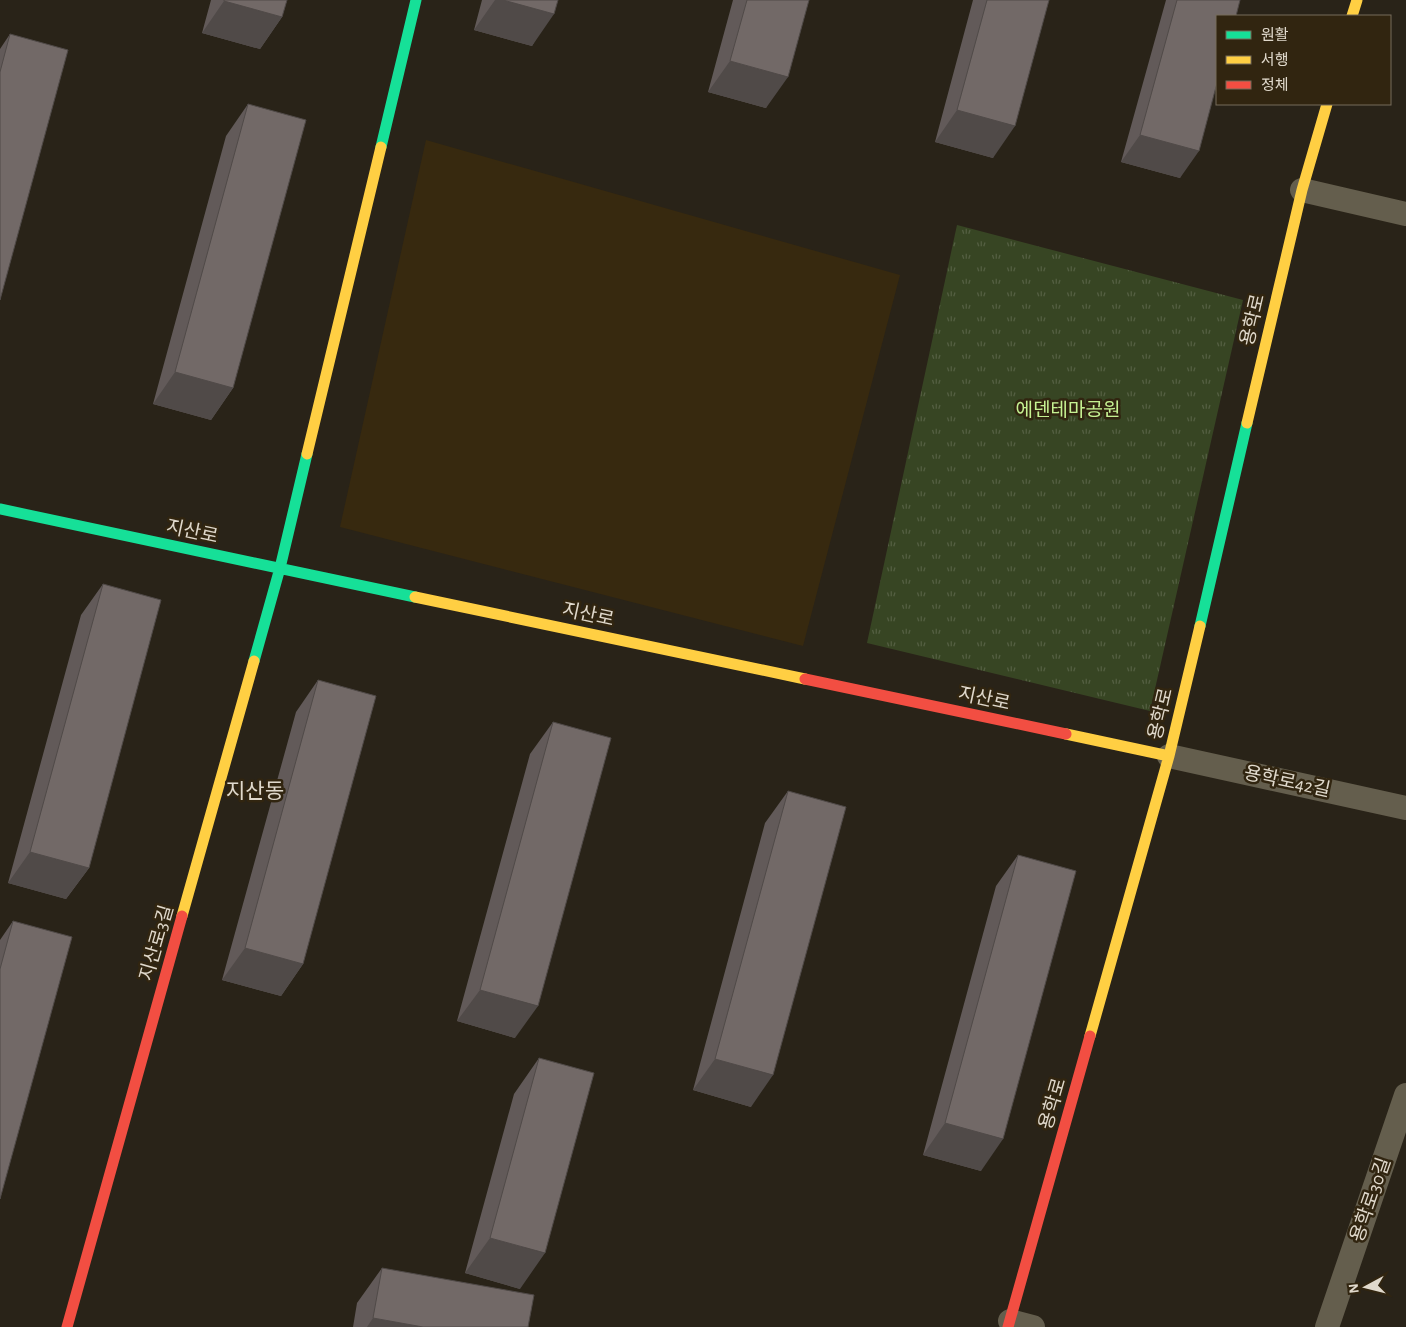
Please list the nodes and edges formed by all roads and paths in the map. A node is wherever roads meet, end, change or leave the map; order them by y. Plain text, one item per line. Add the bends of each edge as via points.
1 (416, 0) edge
2 (1357, 0) edge
3 (1352, 15) edge
4 (1327, 105) edge
5 (1302, 190) junction
6 (1406, 214) edge
7 (0, 508) edge
8 (280, 568) junction
9 (1169, 756) junction
10 (1406, 808) edge
11 (1405, 1099) edge
12 (1009, 1324) edge
13 (67, 1327) edge
14 (1034, 1327) edge
15 (1327, 1327) edge

1 - 8 street, 지산로3길
2 - 3 street
4 - 5 street, 용학로
5 - 6 street
5 - 9 street, 용학로
7 - 8 street, 지산로
8 - 9 street, 지산로
8 - 13 street, 지산로3길
9 - 10 street, 용학로42길
9 - 12 street, 용학로
11 - 15 street, 용학로30길
12 - 14 street

